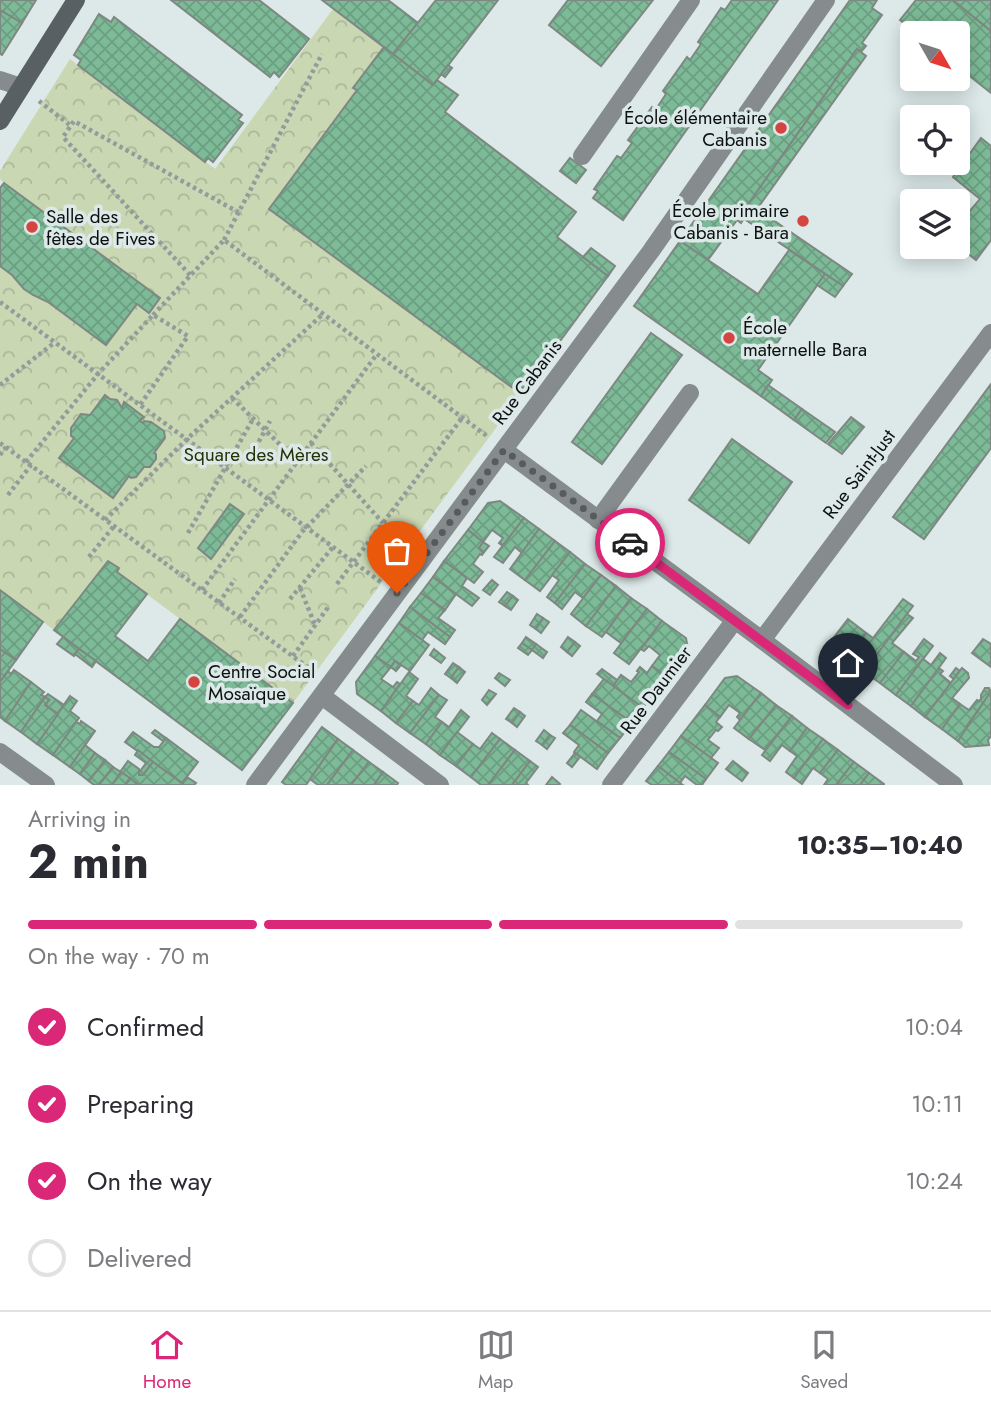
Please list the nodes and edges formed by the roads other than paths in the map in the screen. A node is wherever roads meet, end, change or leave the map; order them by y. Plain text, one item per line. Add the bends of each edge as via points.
1 (76, 0) edge
2 (691, 0) edge
3 (826, 0) edge
4 (0, 80) edge
5 (21, 87) junction
6 (0, 121) edge
7 (582, 156) dead end
8 (991, 333) edge
9 (690, 393) dead end
10 (504, 450) junction
11 (598, 520) junction
12 (735, 620) junction
13 (762, 640) junction
14 (326, 690) junction
15 (0, 752) edge
16 (46, 785) edge
17 (255, 785) edge
18 (440, 785) edge
19 (611, 785) edge
20 (954, 785) edge

1 - 5 street
2 - 7 street
3 - 10 street, Rue Cabanis via 651,251
4 - 5 street
5 - 6 street
8 - 13 street, Rue Saint-Just
9 - 11 street
10 - 11 street
10 - 14 street, Rue Cabanis
11 - 12 street
12 - 13 street
12 - 19 street, Rue Daumier
13 - 20 street
14 - 17 street, Rue Cabanis
14 - 18 street
15 - 16 street

